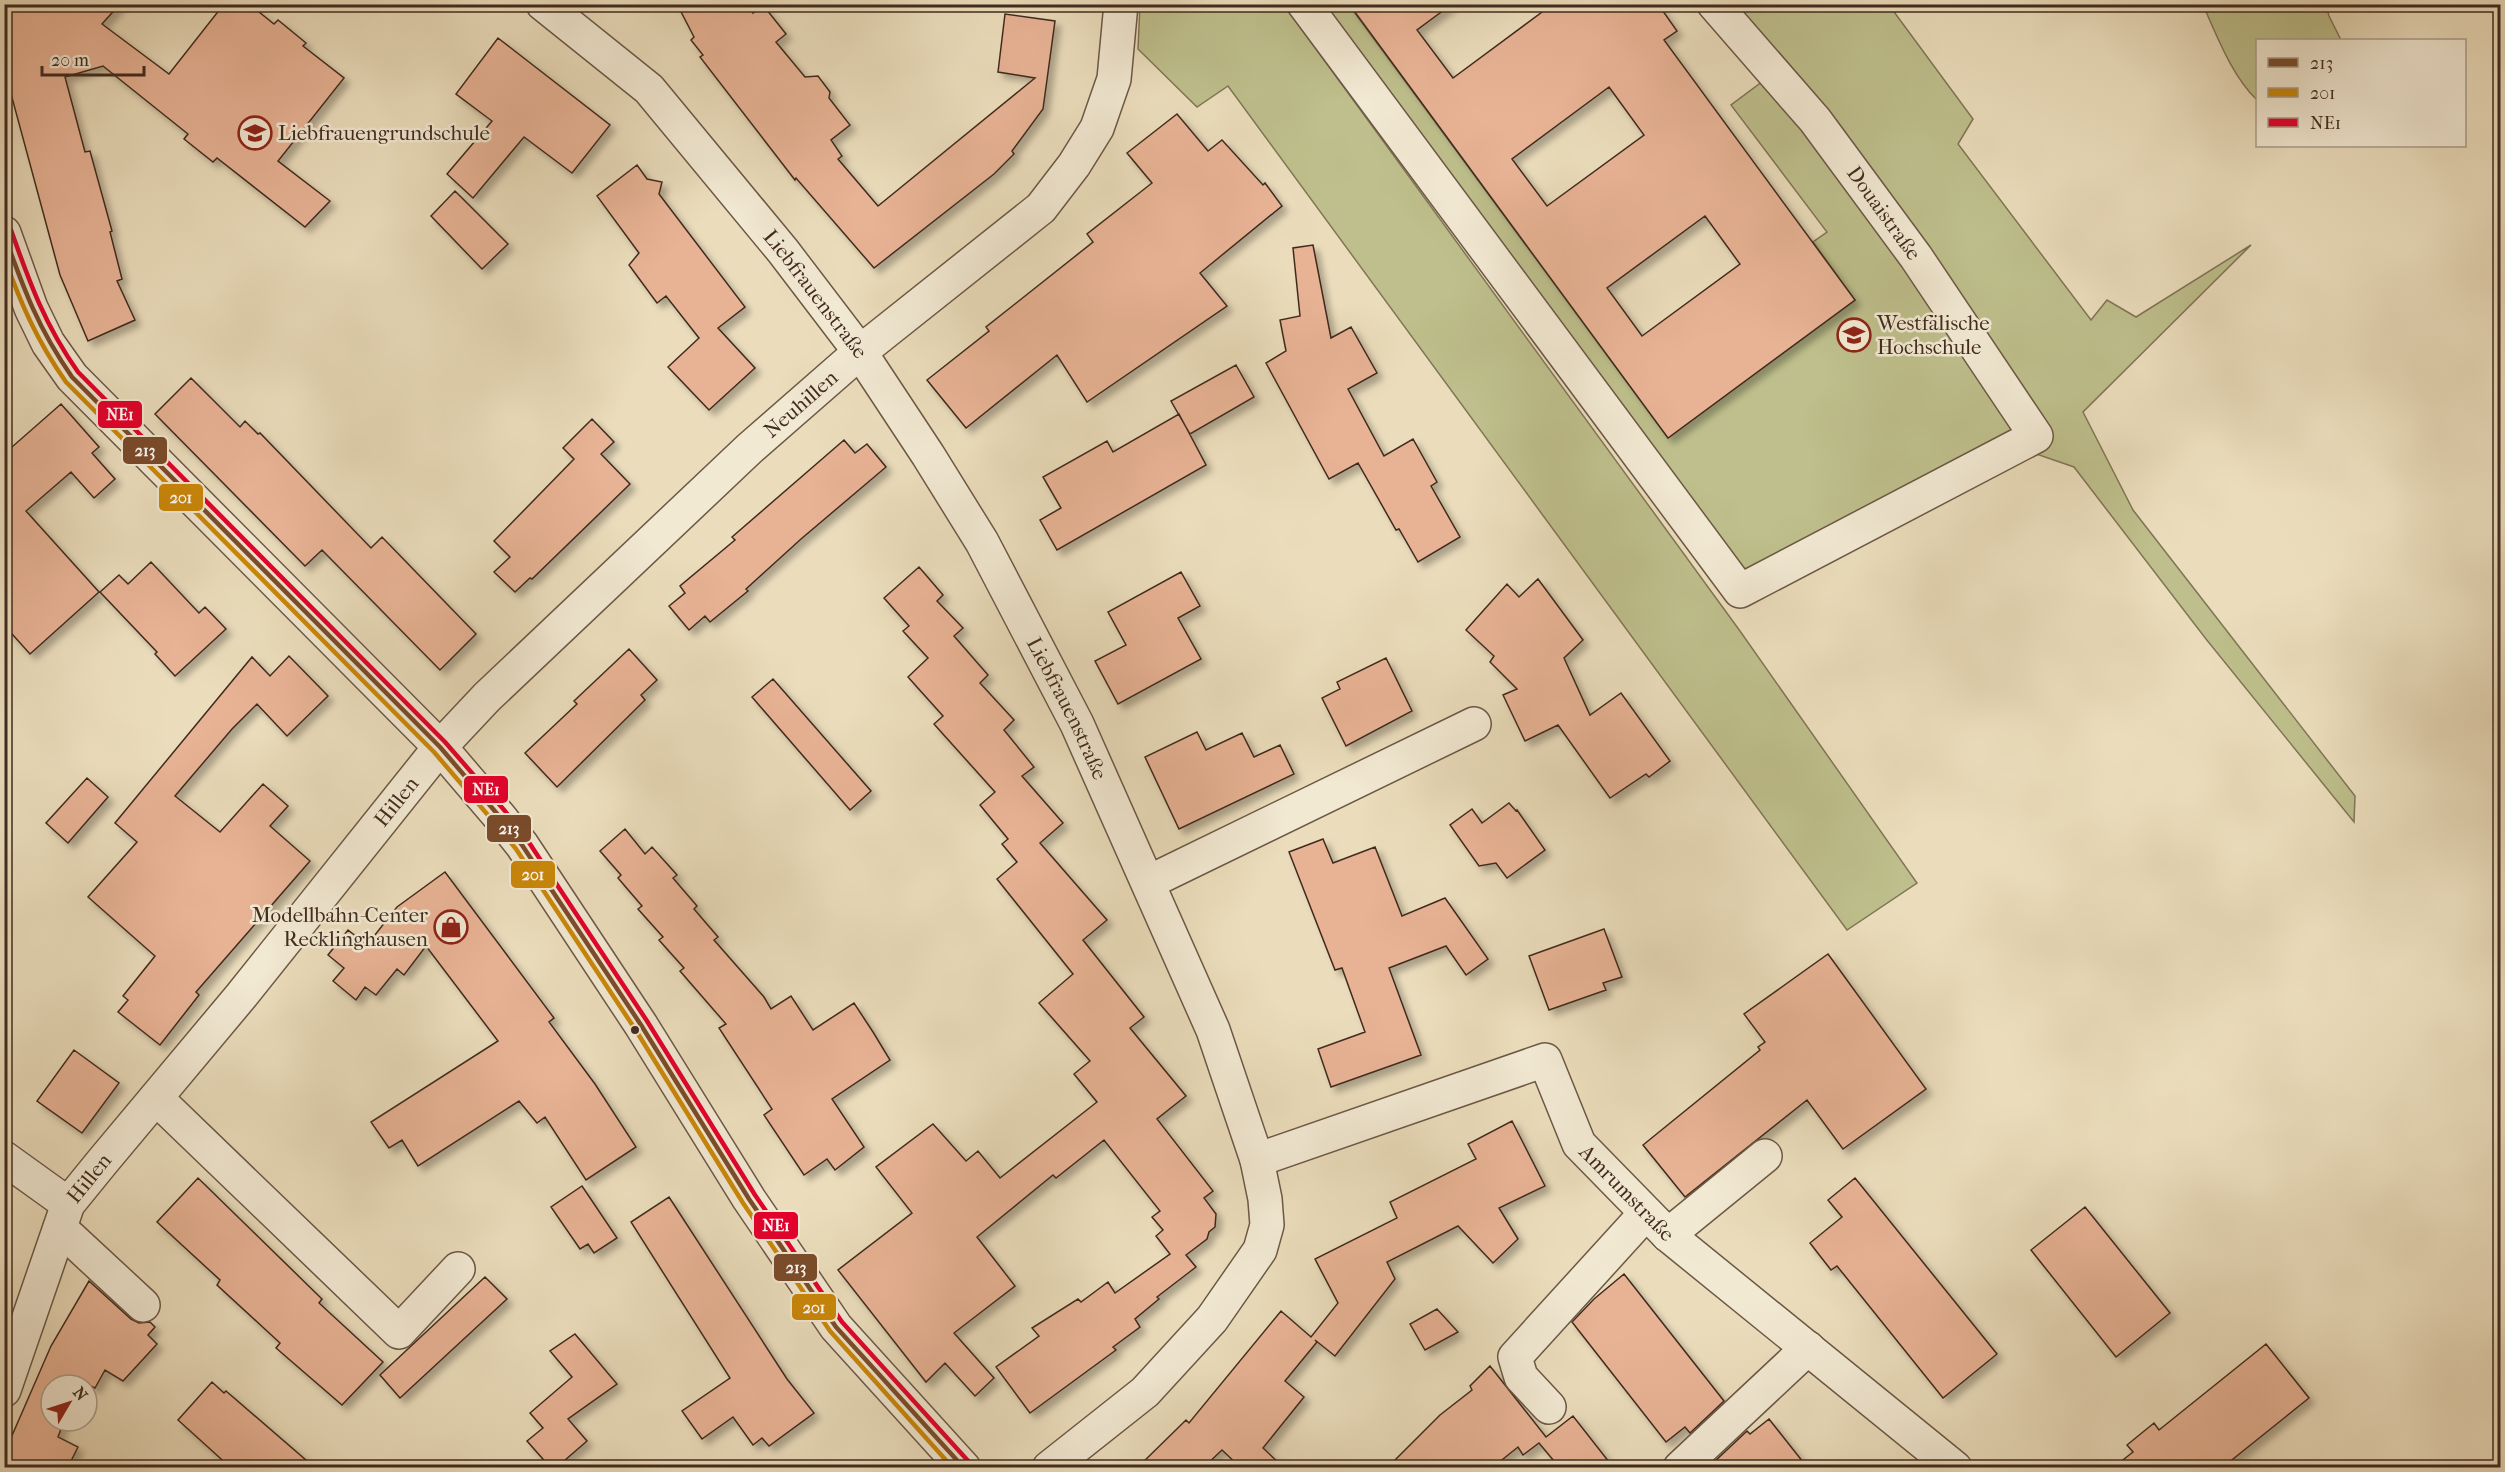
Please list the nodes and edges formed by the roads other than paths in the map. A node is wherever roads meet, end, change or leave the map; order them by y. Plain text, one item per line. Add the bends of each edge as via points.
1 (543, 4) edge
2 (1121, 4) edge
3 (1304, 4) edge
4 (1714, 4) edge
5 (4, 233) edge
6 (860, 352) junction
7 (1474, 724) dead end
8 (440, 747) junction
9 (1149, 882) junction
10 (156, 1098) junction
11 (1766, 1156) dead end
12 (4, 1158) edge
13 (1257, 1160) junction
14 (64, 1216) junction
15 (1657, 1224) junction
16 (458, 1269) dead end
17 (144, 1305) dead end
18 (1808, 1348) junction
19 (4, 1390) edge
20 (1549, 1407) dead end
21 (951, 1464) edge
22 (1049, 1467) edge
23 (1680, 1467) edge
24 (1954, 1467) edge

1 - 6 street, Liebfrauenstraße via 649,89 783,251
2 - 6 street, Neuhillen via 1114,79 1096,128 1074,165 1041,208
3 - 4 street, Douaistraße via 1740,591 2036,436 1916,257 1815,120
5 - 8 street via 35,317 72,377
6 - 8 street, Neuhillen via 723,473 487,697
6 - 9 street, Liebfrauenstraße via 982,542 1077,724
7 - 9 street
8 - 10 street, Hillen
8 - 21 street via 522,845 641,1025 749,1199 836,1327
9 - 13 street, Liebfrauenstraße via 1213,1030
10 - 14 street, Hillen
10 - 16 street via 399,1332
11 - 15 street
12 - 14 street
13 - 15 street, Amrumstraße via 1545,1060 1579,1144
13 - 22 street, Liebfrauenstraße via 1267,1225 1260,1250 1237,1284 1212,1319 1145,1392
14 - 17 street
14 - 19 street, Hillen
15 - 18 street, Amrumstraße
15 - 20 street via 1515,1357 1521,1377
18 - 23 street
18 - 24 street, Amrumstraße

